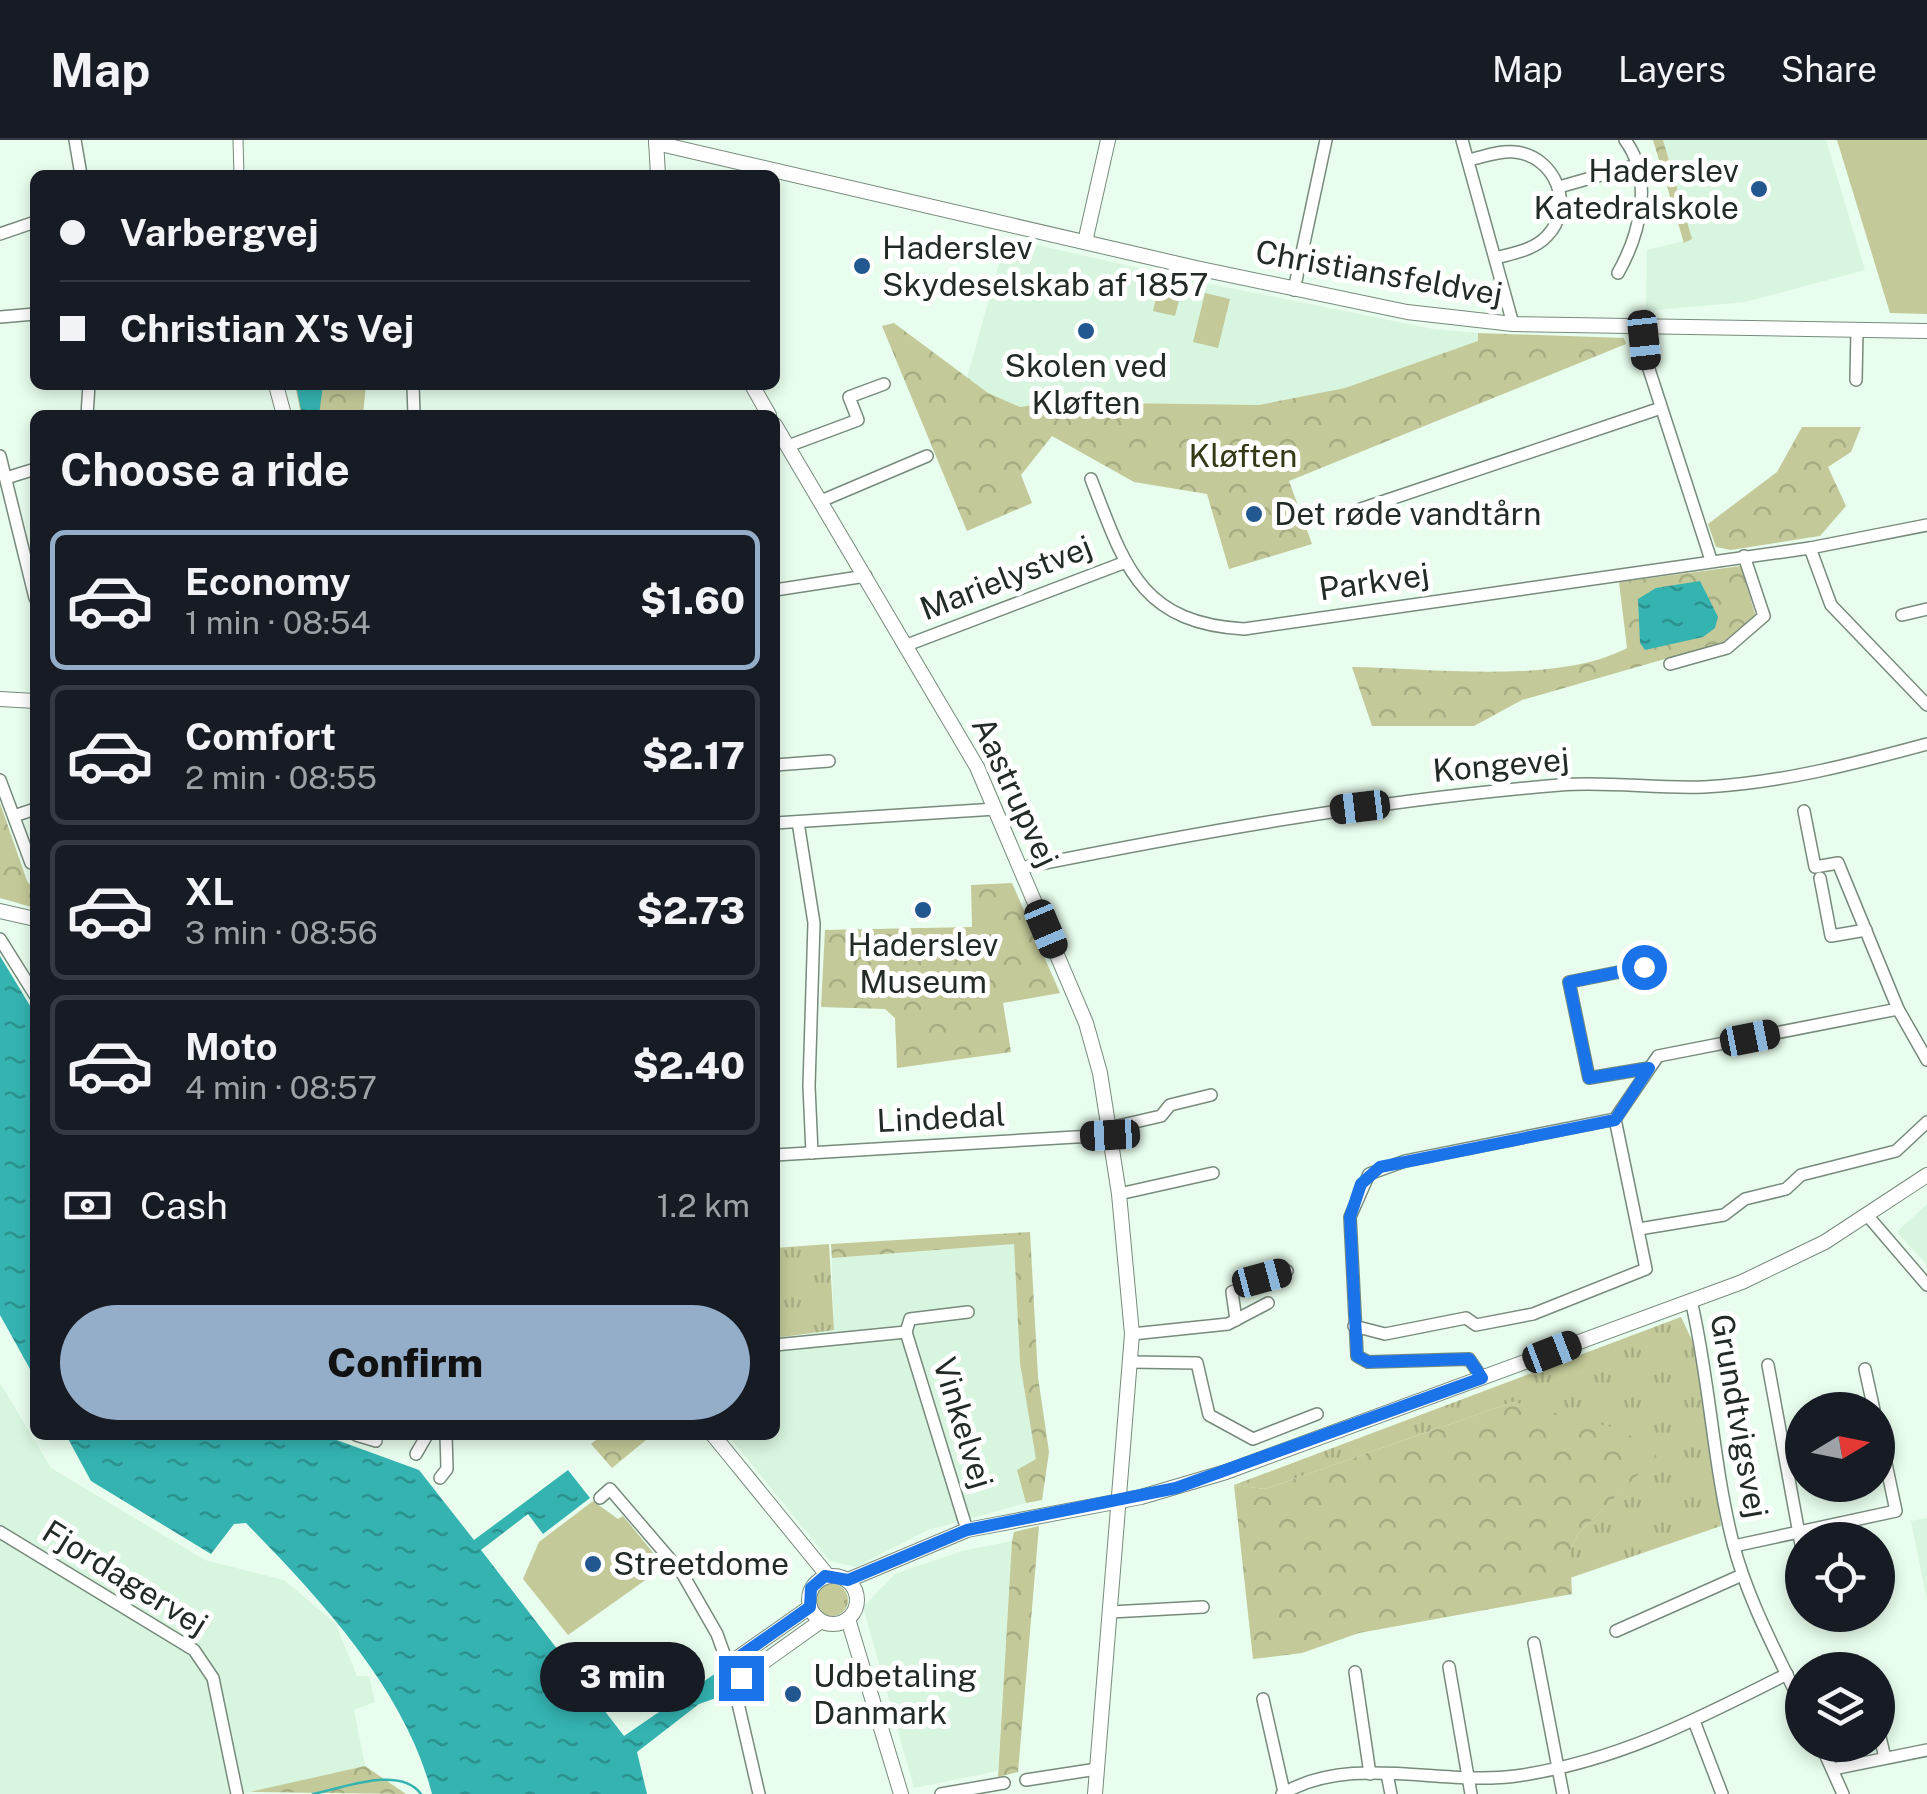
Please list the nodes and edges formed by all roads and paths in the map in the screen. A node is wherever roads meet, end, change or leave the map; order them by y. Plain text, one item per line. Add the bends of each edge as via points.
1 (76, 140) edge
2 (238, 140) edge
3 (1108, 140) edge
4 (1326, 140) edge
5 (1462, 140) edge
6 (1626, 140) edge
7 (652, 141) edge
8 (1521, 146) edge
9 (1468, 160) junction
10 (1640, 164) junction
11 (80, 170) edge
12 (239, 170) edge
13 (657, 170) edge
14 (772, 170) edge
15 (780, 172) edge
16 (1558, 186) junction
17 (30, 224) edge
18 (0, 234) edge
19 (1085, 242) junction
20 (1496, 258) junction
21 (1618, 274) dead end
22 (1294, 290) junction
23 (30, 314) edge
24 (0, 317) edge
25 (1513, 324) junction
26 (1642, 327) junction
27 (1857, 330) junction
28 (1927, 331) edge
29 (1856, 380) dead end
30 (884, 384) dead end
31 (1661, 408) junction
32 (780, 437) edge
33 (0, 456) edge
34 (927, 456) dead end
35 (30, 471) edge
36 (6, 478) junction
37 (1092, 480) dead end
38 (821, 501) junction
39 (1346, 514) dead end
40 (1927, 525) edge
41 (30, 535) edge
42 (20, 540) junction
43 (1810, 548) junction
44 (1744, 556) junction
45 (1711, 560) junction
46 (1124, 563) junction
47 (866, 576) junction
48 (30, 578) edge
49 (780, 589) edge
50 (1927, 608) edge
51 (1902, 615) dead end
52 (907, 645) junction
53 (1670, 664) dead end
54 (0, 699) edge
55 (30, 701) edge
56 (1927, 704) edge
57 (1927, 744) edge
58 (829, 761) dead end
59 (780, 766) edge
60 (0, 780) edge
61 (996, 809) junction
62 (30, 811) edge
63 (1804, 811) dead end
64 (14, 816) junction
65 (798, 822) junction
66 (780, 823) edge
67 (30, 858) edge
68 (1020, 868) junction
69 (1820, 878) dead end
70 (0, 911) edge
71 (30, 918) edge
72 (1866, 930) junction
73 (0, 939) edge
74 (1644, 967) dead end
75 (30, 987) edge
76 (1898, 1009) junction
77 (1927, 1060) edge
78 (1649, 1068) junction
79 (1211, 1096) dead end
80 (1615, 1120) junction
81 (1927, 1122) edge
82 (1110, 1132) junction
83 (812, 1153) junction
84 (780, 1155) edge
85 (1212, 1173) dead end
86 (1927, 1175) edge
87 (1119, 1194) junction
88 (1867, 1215) junction
89 (1639, 1229) junction
90 (1288, 1272) dead end
91 (1927, 1285) edge
92 (1691, 1300) junction
93 (1268, 1303) dead end
94 (968, 1312) dead end
95 (1236, 1320) junction
96 (1354, 1326) junction
97 (906, 1332) junction
98 (1132, 1334) junction
99 (780, 1345) edge
100 (1130, 1362) junction
101 (1768, 1365) dead end
102 (1865, 1369) dead end
103 (1482, 1378) junction
104 (1870, 1392) edge
105 (1317, 1414) dead end
106 (370, 1440) edge
107 (424, 1440) edge
108 (446, 1440) edge
109 (717, 1440) edge
110 (376, 1442) dead end
111 (416, 1454) dead end
112 (440, 1478) dead end
113 (600, 1498) dead end
114 (1120, 1500) junction
115 (1894, 1502) edge
116 (1797, 1522) edge
117 (1848, 1522) edge
118 (967, 1530) junction
119 (0, 1532) edge
120 (1785, 1536) edge
121 (1734, 1546) junction
122 (1742, 1575) junction
123 (822, 1580) junction
124 (852, 1586) junction
125 (810, 1607) junction
126 (1204, 1607) dead end
127 (1110, 1612) junction
128 (835, 1621) junction
129 (1616, 1631) dead end
130 (1534, 1643) dead end
131 (1449, 1667) dead end
132 (1785, 1670) edge
133 (1355, 1672) dead end
134 (731, 1673) junction
135 (1785, 1675) edge
136 (1263, 1700) dead end
137 (1694, 1721) junction
138 (1927, 1750) edge
139 (1895, 1756) edge
140 (1829, 1762) edge
141 (1866, 1762) edge
142 (1097, 1768) junction
143 (1558, 1769) junction
144 (1832, 1769) junction
145 (1370, 1774) junction
146 (1388, 1774) junction
147 (1468, 1778) junction
148 (1026, 1780) dead end
149 (1309, 1780) junction
150 (1004, 1783) dead end
151 (1283, 1793) edge
152 (237, 1794) edge
153 (759, 1794) edge
154 (901, 1794) edge
155 (940, 1794) edge
156 (1095, 1794) edge
157 (1312, 1794) edge
158 (1391, 1794) edge
159 (1472, 1794) edge
160 (1563, 1794) edge
161 (1722, 1794) edge
162 (1843, 1794) edge

1 - 11 street
2 - 12 street
3 - 19 street
4 - 22 street
5 - 9 street
6 - 10 street
7 - 13 street
7 - 14 street, Christiansfeldvej
8 - 9 street
8 - 16 street
9 - 20 street
10 - 16 street
10 - 21 street via 1637,236
15 - 19 street, Christiansfeldvej
16 - 20 street via 1558,217 1544,239
17 - 18 street
19 - 22 street, Christiansfeldvej
20 - 25 street
22 - 25 street, Christiansfeldvej
23 - 24 street
25 - 26 street, Christiansfeldvej
26 - 27 street, Christiansfeldvej
26 - 31 street
27 - 28 street, Christiansfeldvej
27 - 29 street
30 - 32 street, Aastrupvej via 848,398 858,420
31 - 39 street
31 - 45 street
32 - 38 street, Aastrupvej
33 - 36 street
34 - 38 street
35 - 36 street
36 - 42 street
37 - 46 street, Parkvej
38 - 47 street, Aastrupvej
40 - 43 street, Parkvej
41 - 42 street
42 - 48 street
43 - 44 street, Parkvej
43 - 56 street via 1831,605
44 - 45 street, Parkvej
44 - 53 street via 1764,616 1727,648
45 - 46 street, Parkvej via 1244,628 1189,621 1137,585
46 - 52 street, Marielystvej
47 - 49 street
47 - 52 street, Aastrupvej
50 - 51 street
52 - 61 street, Aastrupvej
54 - 55 street
57 - 68 street, Kongevej via 1808,776 1756,783 1564,785 1394,803 1244,822
58 - 59 street
60 - 64 street
61 - 65 street
61 - 68 street, Aastrupvej
62 - 64 street
63 - 72 street via 1815,867 1838,863
64 - 67 street
65 - 66 street
65 - 83 street via 814,923
68 - 82 street, Aastrupvej via 1086,1022
69 - 72 street via 1831,936
70 - 71 street
72 - 76 street
73 - 75 street
74 - 78 street via 1569,982 1589,1078
76 - 77 street
76 - 78 street via 1658,1056
78 - 80 street
79 - 82 street via 1170,1104 1160,1116
80 - 89 street
80 - 96 street via 1369,1174 1350,1217
81 - 89 street via 1896,1151 1801,1175 1786,1188 1745,1198 1724,1215
82 - 83 street, Lindedal
82 - 87 street, Aastrupvej
83 - 84 street, Lindedal
85 - 87 street
86 - 88 street
87 - 98 street, Aastrupvej
88 - 91 street
88 - 92 street via 1800,1254
89 - 96 street via 1646,1269 1533,1314 1476,1325 1466,1318 1385,1334
90 - 95 street via 1232,1292
92 - 103 street
92 - 121 street, Grundtvigsvej
93 - 95 street
94 - 97 street, Vinkelvej via 910,1319
95 - 98 street
96 - 103 street via 1360,1360 1469,1359
97 - 99 street, Vinkelvej
97 - 118 street, Vinkelvej
98 - 100 street, Aastrupvej
100 - 105 street via 1197,1364 1209,1415 1253,1439
100 - 114 street, Aastrupvej
101 - 116 street
102 - 104 street
103 - 114 street via 1226,1472
106 - 110 street
107 - 111 street
108 - 112 street via 447,1469
109 - 123 street
113 - 134 street via 610,1488 682,1573
114 - 118 street
114 - 127 street, Aastrupvej
115 - 117 street via 1896,1511
118 - 124 street
119 - 152 street, Fjordagervej via 194,1650 213,1678
120 - 121 street
121 - 122 street, Grundtvigsvej
122 - 129 street
122 - 132 street, Grundtvigsvej
123 - 124 street
123 - 125 street
124 - 128 street via 856,1609
125 - 128 street
125 - 134 street via 736,1659
126 - 127 street
127 - 142 street, Aastrupvej
128 - 134 street via 741,1678
128 - 154 street via 863,1667
130 - 143 street
131 - 147 street
133 - 145 street
134 - 153 street
135 - 137 street
136 - 151 street
137 - 143 street via 1645,1744
137 - 161 street
138 - 139 street
140 - 144 street
141 - 144 street
142 - 148 street
142 - 156 street, Aastrupvej
143 - 147 street
143 - 160 street
144 - 162 street
145 - 146 street
145 - 149 street
146 - 147 street
146 - 158 street
147 - 159 street
149 - 151 street
149 - 157 street
150 - 155 street

